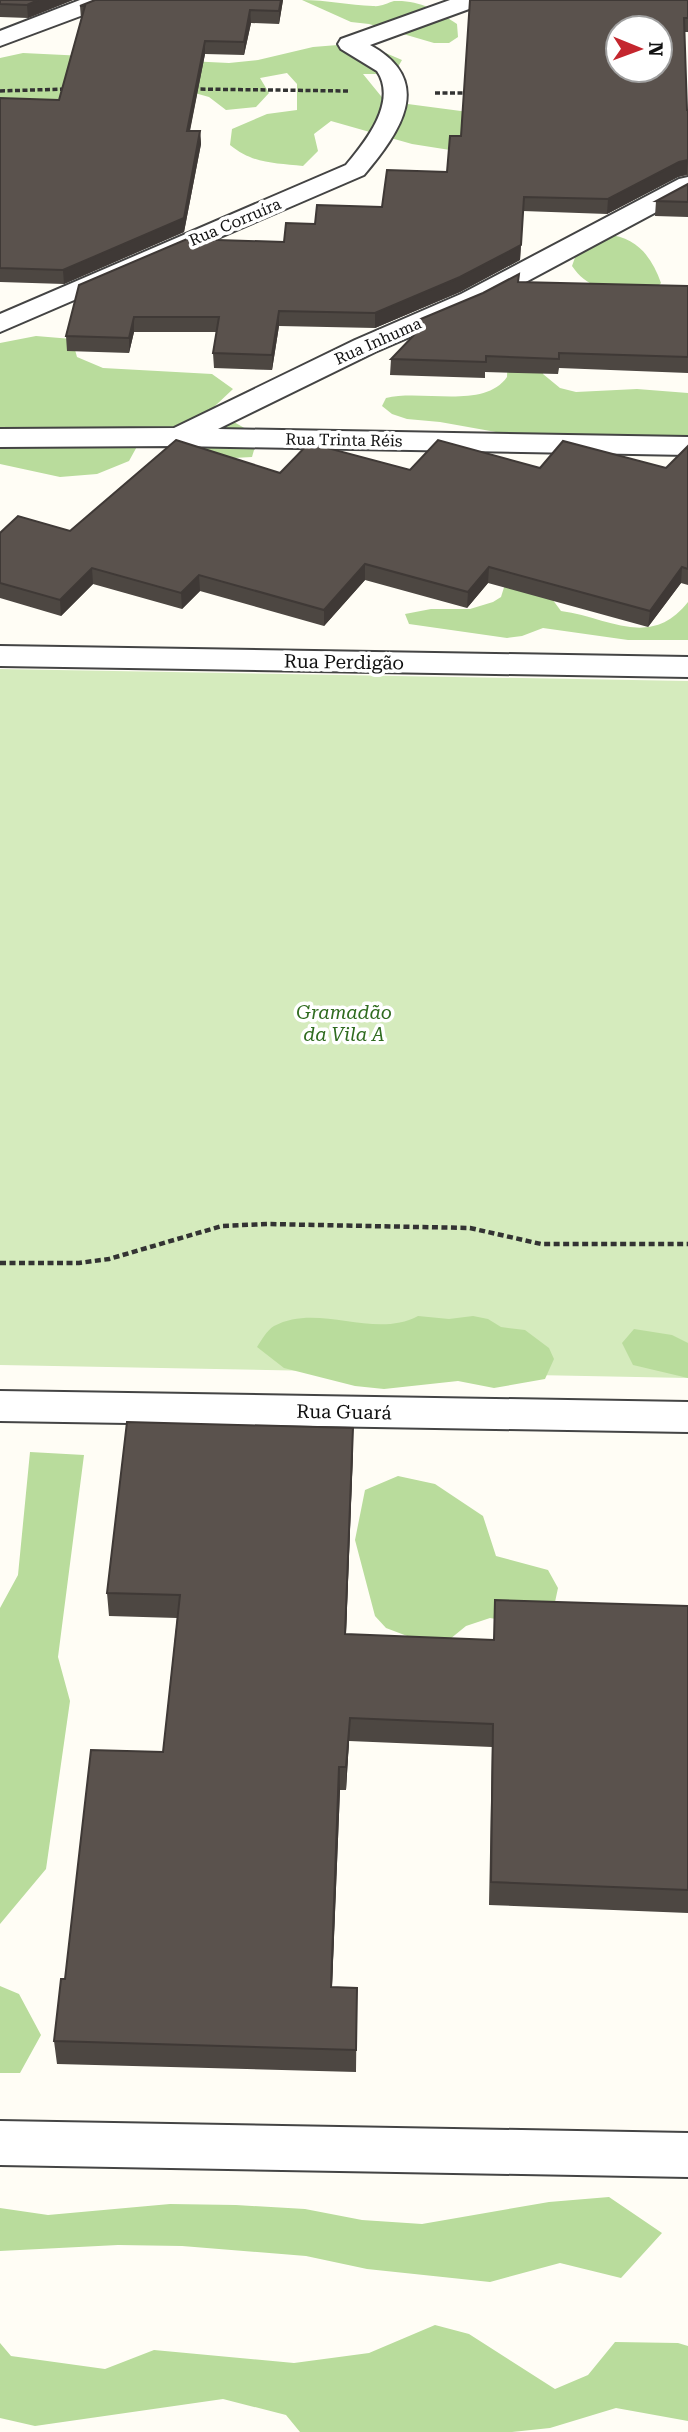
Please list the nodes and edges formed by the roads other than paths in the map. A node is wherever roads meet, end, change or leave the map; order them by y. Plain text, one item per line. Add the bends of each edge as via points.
1 (102, 0) edge
2 (472, 0) edge
3 (0, 39) edge
4 (688, 185) edge
5 (0, 324) edge
6 (0, 438) edge
7 (178, 438) junction
8 (688, 446) edge
9 (0, 656) edge
10 (688, 667) edge
11 (0, 1406) edge
12 (688, 1417) edge
13 (0, 2143) edge
14 (688, 2155) edge

1 - 3 street
2 - 5 street, Rua Corruíra via 350,44 379,61 393,76 394,92 393,108 378,144 355,170
4 - 7 street, Rua Inhuma via 471,300 365,346
6 - 7 street, Rua Trinta Réis
7 - 8 street, Rua Trinta Réis
9 - 10 street, Rua Perdigão
11 - 12 street, Rua Guará
13 - 14 street

